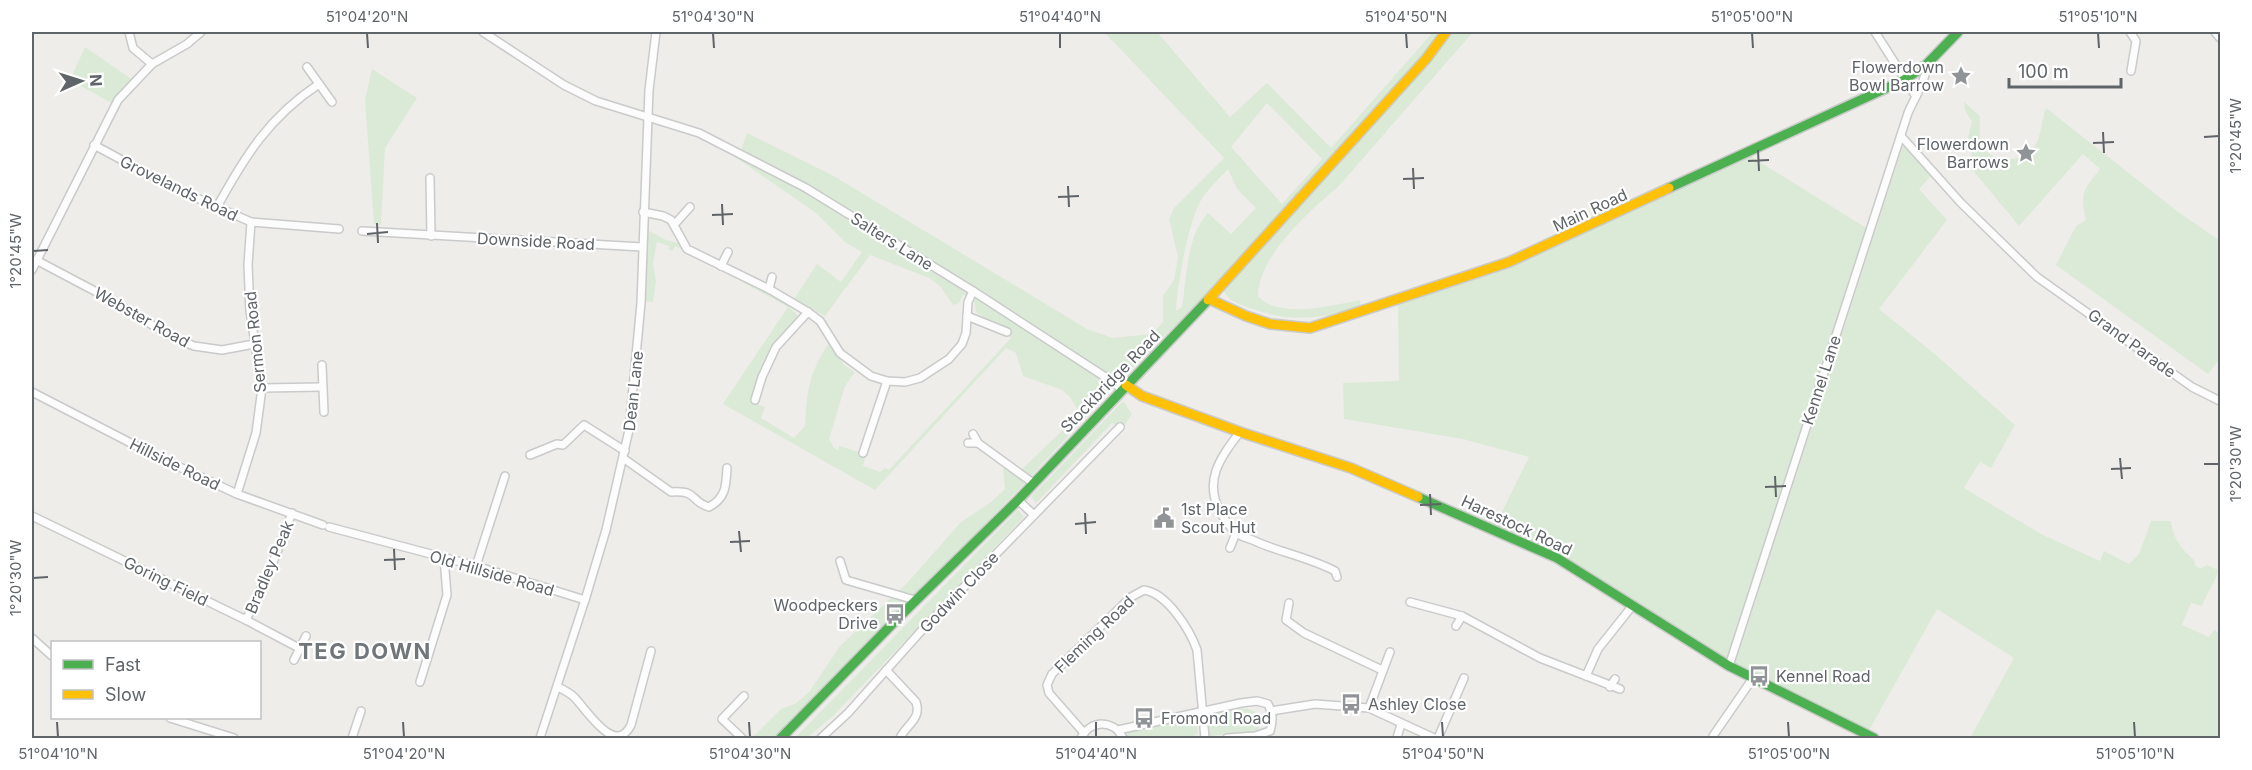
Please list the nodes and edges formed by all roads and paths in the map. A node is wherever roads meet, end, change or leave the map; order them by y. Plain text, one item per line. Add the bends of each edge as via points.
1 (129, 32) edge
2 (201, 32) edge
3 (483, 32) edge
4 (656, 32) edge
5 (1446, 32) edge
6 (1875, 32) edge
7 (1958, 32) edge
8 (2130, 32) edge
9 (2215, 32) edge
10 (2220, 38) edge
11 (152, 64) junction
12 (1926, 64) junction
13 (308, 67) dead end
14 (2131, 71) dead end
15 (1904, 80) junction
16 (319, 84) junction
17 (1915, 95) junction
18 (332, 102) dead end
19 (649, 118) junction
20 (1901, 136) junction
21 (94, 145) junction
22 (430, 178) dead end
23 (217, 207) junction
24 (690, 207) dead end
25 (643, 212) junction
26 (251, 222) junction
27 (674, 225) junction
28 (339, 229) dead end
29 (362, 231) dead end
30 (431, 236) junction
31 (642, 247) junction
32 (728, 252) dead end
33 (36, 260) junction
34 (722, 266) junction
35 (32, 270) edge
36 (772, 277) dead end
37 (769, 289) junction
38 (973, 291) junction
39 (1209, 299) junction
40 (808, 312) junction
41 (968, 316) junction
42 (1007, 332) dead end
43 (254, 344) junction
44 (322, 365) dead end
45 (887, 381) junction
46 (322, 387) junction
47 (262, 388) junction
48 (1124, 388) junction
49 (32, 392) edge
50 (755, 400) dead end
51 (2220, 401) edge
52 (324, 412) dead end
53 (1108, 427) dead end
54 (1240, 432) junction
55 (973, 434) dead end
56 (968, 443) dead end
57 (978, 443) junction
58 (863, 453) dead end
59 (624, 454) junction
60 (530, 455) dead end
61 (727, 468) dead end
62 (505, 476) dead end
63 (1033, 483) junction
64 (237, 494) junction
65 (1018, 500) junction
66 (292, 513) junction
67 (1034, 515) junction
68 (32, 516) edge
69 (326, 526) joint
70 (1236, 533) junction
71 (1230, 548) dead end
72 (444, 558) junction
73 (840, 561) dead end
74 (476, 566) junction
75 (1336, 577) dead end
76 (585, 600) junction
77 (915, 600) junction
78 (1410, 602) dead end
79 (1289, 603) dead end
80 (1633, 605) junction
81 (1462, 616) junction
82 (246, 620) junction
83 (1456, 626) dead end
84 (306, 636) dead end
85 (32, 638) edge
86 (1505, 639) junction
87 (1501, 647) dead end
88 (299, 648) junction
89 (651, 651) dead end
90 (1390, 652) dead end
91 (51, 655) edge
92 (294, 660) dead end
93 (1729, 666) junction
94 (886, 670) junction
95 (1382, 670) junction
96 (1586, 676) junction
97 (1464, 678) dead end
98 (1753, 678) junction
99 (1615, 679) dead end
100 (420, 682) dead end
101 (558, 687) junction
102 (1610, 687) junction
103 (1620, 689) dead end
104 (744, 696) dead end
105 (1369, 708) junction
106 (1203, 710) junction
107 (361, 711) dead end
108 (1271, 711) junction
109 (176, 719) edge
110 (1401, 724) junction
111 (1118, 730) junction
112 (892, 732) dead end
113 (1082, 736) edge
114 (1713, 736) dead end
115 (900, 737) edge
116 (234, 738) edge
117 (352, 738) edge
118 (540, 738) edge
119 (742, 738) edge
120 (781, 738) edge
121 (820, 738) edge
122 (1123, 738) edge
123 (1205, 738) edge
124 (1227, 738) edge
125 (1396, 738) edge
126 (1434, 738) edge
127 (1438, 738) edge
128 (1874, 738) edge

1 - 11 street via 133,48
2 - 11 street
3 - 19 street, Salters Lane via 564,85 596,101
4 - 19 street, Dean Lane
5 - 39 street, Stockbridge Road
6 - 15 street
7 - 12 street, Main Road
8 - 14 street via 2136,41
9 - 10 street
11 - 21 street via 118,100
12 - 15 street, Main Road
12 - 17 street, Kennel Lane
13 - 16 street
15 - 17 street
15 - 39 street, Main Road via 1539,250 1327,324 1280,327
16 - 18 street
16 - 23 street via 276,119 250,149
17 - 20 street, Kennel Lane
19 - 25 street, Dean Lane
19 - 38 street, Salters Lane via 699,133 806,188
20 - 51 street, Grand Parade via 1961,203 2044,283 2192,387
20 - 93 street, Kennel Lane
21 - 23 street, Grovelands Road
21 - 33 street
22 - 30 street
23 - 26 street, Grovelands Road
24 - 27 street
25 - 27 street via 663,216
25 - 31 street, Dean Lane
26 - 28 street, Grovelands Road
26 - 43 street, Sermon Road via 248,265
27 - 34 street via 687,249
29 - 30 street, Downside Road
30 - 31 street, Downside Road
31 - 59 street, Dean Lane via 636,367
32 - 34 street
33 - 35 street
33 - 43 street, Webster Road via 194,346 222,350
34 - 37 street
36 - 37 street
37 - 40 street
38 - 41 street
38 - 48 street, Salters Lane
39 - 48 street, Stockbridge Road
40 - 45 street via 820,321 840,353 871,376
40 - 50 street via 776,347
41 - 42 street
41 - 45 street via 962,344 950,359 920,378
43 - 47 street, Sermon Road
44 - 46 street
45 - 58 street
46 - 47 street
46 - 52 street
47 - 64 street, Sermon Road via 256,433
48 - 54 street, Harestock Road
48 - 63 street, Stockbridge Road
49 - 64 street, Hillside Road
53 - 67 street, Godwin Close via 1118,428
54 - 70 street via 1217,467 1212,488 1217,506
54 - 80 street, Harestock Road via 1351,468 1424,498 1557,558
55 - 57 street
56 - 57 street
57 - 63 street
59 - 60 street via 584,425 563,445
59 - 61 street via 670,492 692,494 709,507 724,494
59 - 76 street, Dean Lane
62 - 74 street
63 - 65 street, Stockbridge Road
64 - 66 street, Hillside Road
65 - 67 street
65 - 77 street, Stockbridge Road
66 - 69 street, Hillside Road
66 - 82 street, Bradley Peak
67 - 94 street, Godwin Close
68 - 82 street, Goring Field
69 - 72 street, Old Hillside Road
70 - 71 street
70 - 75 street via 1317,562 1335,571
72 - 74 street, Old Hillside Road
72 - 100 street via 447,595
73 - 77 street via 846,580
74 - 76 street, Old Hillside Road
76 - 101 street, Dean Lane
77 - 120 street, Stockbridge Road
78 - 81 street
79 - 95 street via 1286,620 1304,633
80 - 93 street, Harestock Road
80 - 96 street via 1598,649
81 - 83 street
81 - 86 street
82 - 88 street, Goring Field
84 - 88 street
85 - 91 street
86 - 87 street
86 - 96 street
88 - 92 street
89 - 101 street via 631,725 621,736 604,730 572,695
90 - 95 street
93 - 98 street, Harestock Road
94 - 115 street via 918,708 918,714
94 - 121 street, Godwin Close
95 - 105 street
96 - 102 street
97 - 127 street
98 - 114 street
98 - 128 street, Harestock Road
99 - 102 street
101 - 118 street, Dean Lane
102 - 103 street
104 - 119 street via 722,719
105 - 108 street via 1315,704
105 - 110 street
106 - 108 street via 1257,701 1268,704
106 - 111 street
106 - 113 street, Fleming Road via 1193,637 1157,594 1139,591 1052,674 1047,685
106 - 123 street, Fleming Road
107 - 117 street
108 - 124 street via 1270,731
109 - 116 street
110 - 125 street
110 - 126 street
111 - 113 street via 1096,725
111 - 122 street
112 - 115 street

